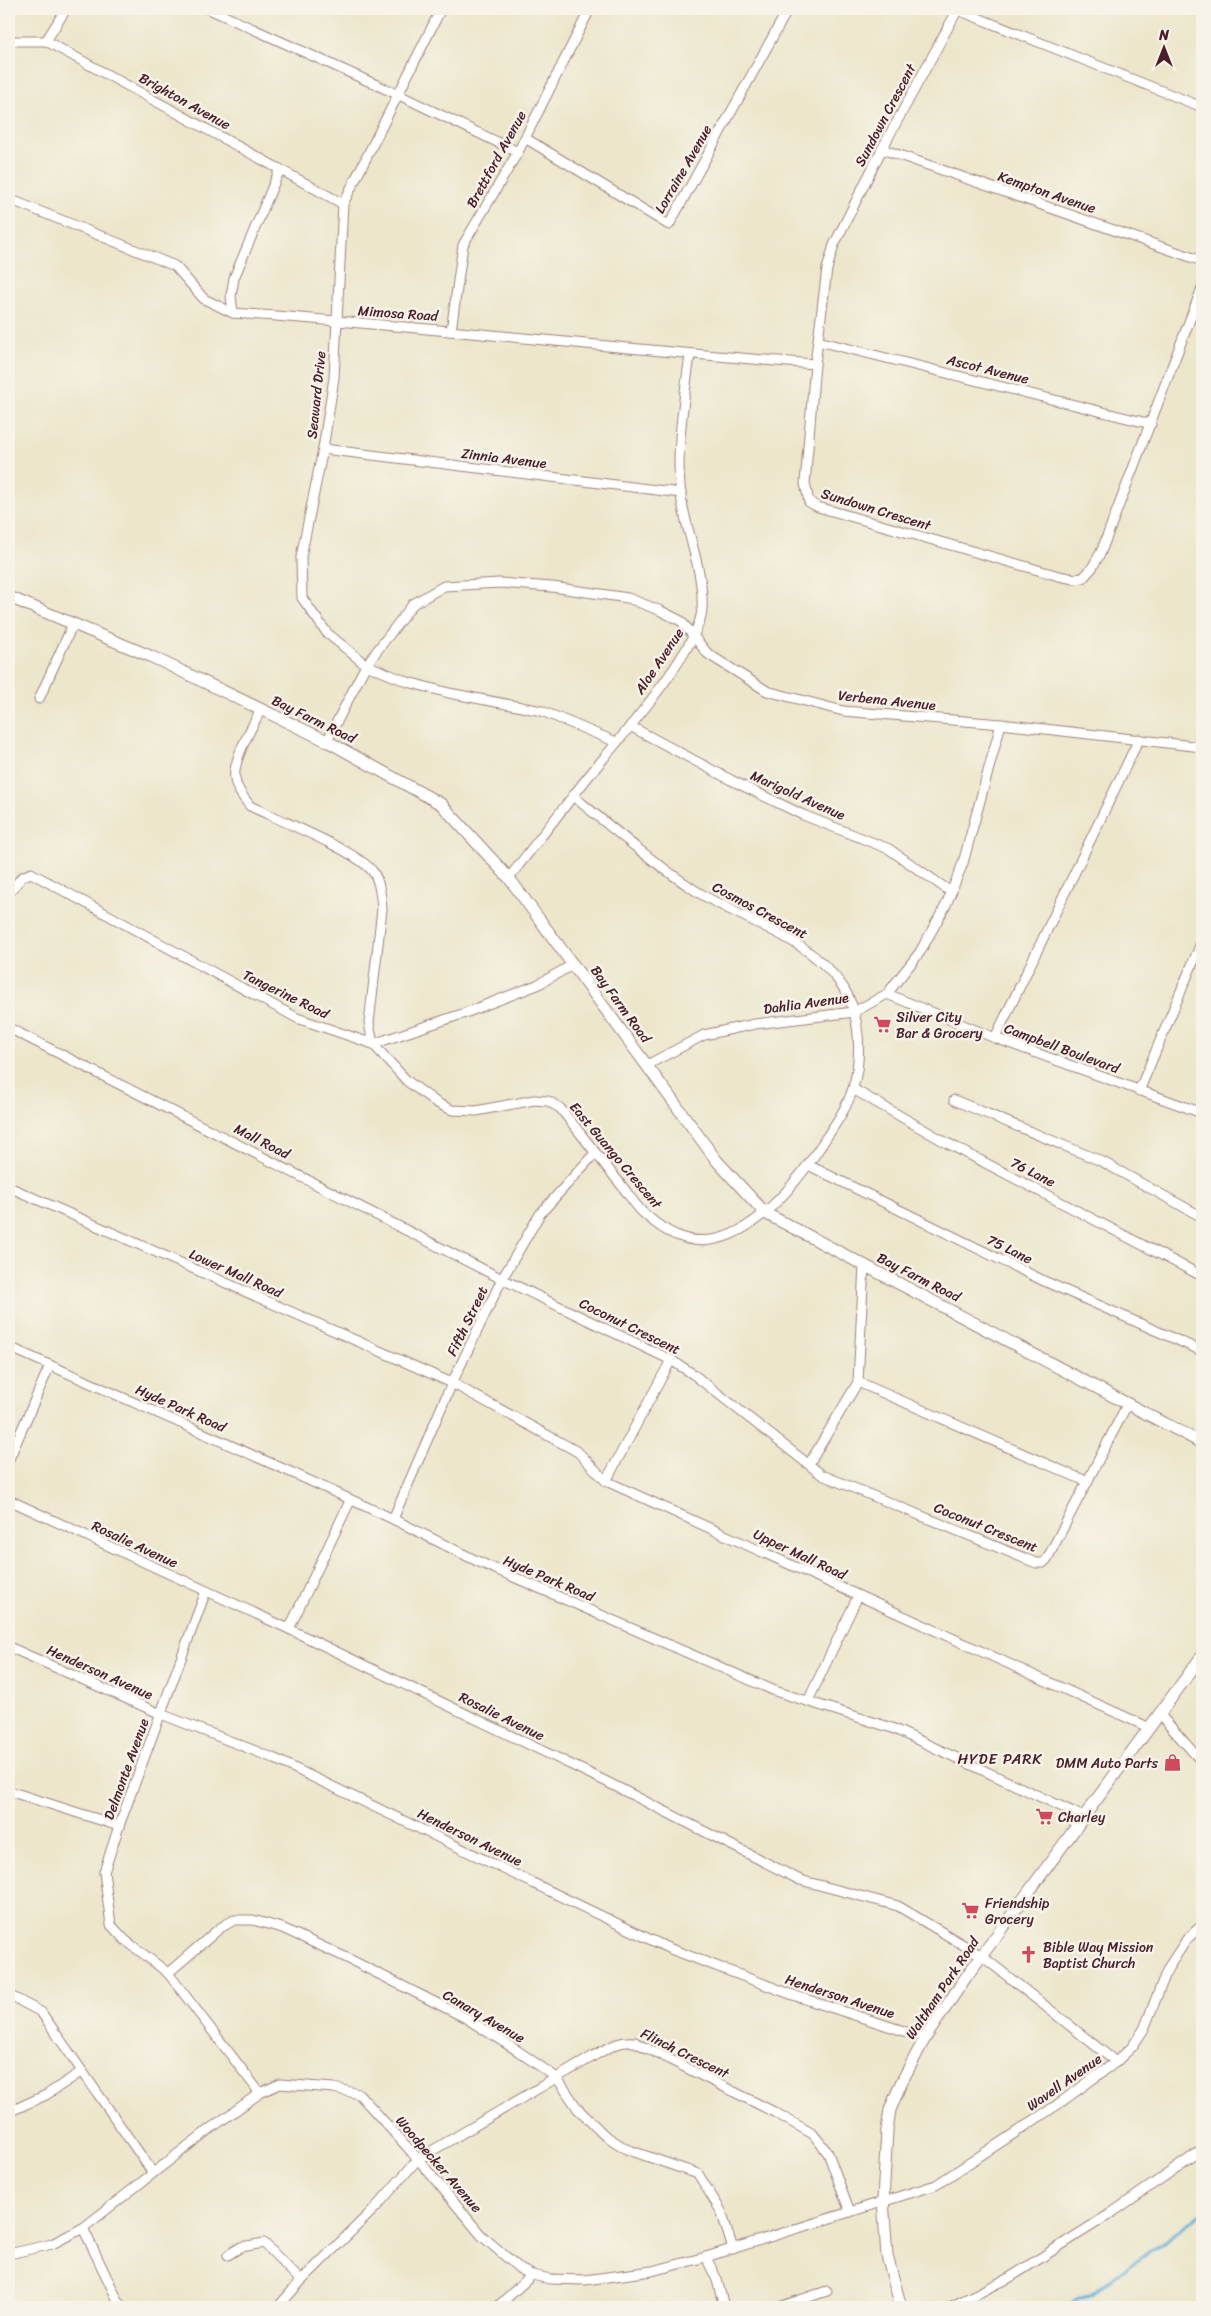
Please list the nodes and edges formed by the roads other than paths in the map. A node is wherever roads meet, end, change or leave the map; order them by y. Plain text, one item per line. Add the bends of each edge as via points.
1 (66, 9) edge
2 (209, 9) edge
3 (441, 9) edge
4 (590, 9) edge
5 (788, 9) edge
6 (958, 9) edge
7 (9, 41) edge
8 (46, 41) junction
9 (399, 95) junction
10 (1202, 107) edge
11 (525, 138) junction
12 (882, 149) junction
13 (518, 152) junction
14 (280, 169) junction
15 (9, 199) edge
16 (343, 204) junction
17 (1202, 261) edge
18 (1202, 288) edge
19 (233, 313) junction
20 (336, 322) junction
21 (452, 331) junction
22 (818, 341) junction
23 (690, 355) junction
24 (815, 364) junction
25 (1151, 424) junction
26 (323, 450) junction
27 (681, 493) junction
28 (9, 598) edge
29 (73, 624) junction
30 (694, 637) junction
31 (366, 664) junction
32 (39, 699) dead end
33 (261, 709) junction
34 (1000, 724) junction
35 (630, 726) junction
36 (1139, 739) junction
37 (327, 741) junction
38 (616, 742) junction
39 (1202, 747) edge
40 (573, 796) junction
41 (509, 878) junction
42 (952, 892) junction
43 (9, 893) edge
44 (1201, 946) edge
45 (574, 964) junction
46 (886, 994) junction
47 (854, 1012) junction
48 (9, 1028) edge
49 (995, 1038) junction
50 (373, 1044) junction
51 (647, 1065) junction
52 (853, 1089) junction
53 (1139, 1090) junction
54 (954, 1100) dead end
55 (1202, 1113) edge
56 (595, 1153) junction
57 (808, 1165) junction
58 (9, 1187) edge
59 (764, 1214) junction
60 (1202, 1217) edge
61 (864, 1266) junction
62 (1202, 1276) edge
63 (502, 1279) junction
64 (9, 1347) edge
65 (1202, 1351) edge
66 (671, 1360) junction
67 (50, 1365) junction
68 (858, 1382) junction
69 (452, 1383) junction
70 (1128, 1402) junction
71 (1202, 1443) edge
72 (9, 1460) edge
73 (809, 1464) junction
74 (606, 1481) junction
75 (1088, 1482) junction
76 (9, 1500) edge
77 (350, 1501) junction
78 (393, 1519) junction
79 (206, 1592) junction
80 (858, 1596) junction
81 (289, 1629) junction
82 (9, 1647) edge
83 (1202, 1656) edge
84 (808, 1701) junction
85 (161, 1714) junction
86 (1160, 1714) junction
87 (1150, 1728) junction
88 (1202, 1762) edge
89 (9, 1791) edge
90 (1084, 1817) junction
91 (119, 1826) junction
92 (1202, 1925) edge
93 (982, 1956) junction
94 (168, 1972) junction
95 (9, 1994) edge
96 (925, 2038) junction
97 (1116, 2062) junction
98 (81, 2072) junction
99 (557, 2078) junction
100 (260, 2093) junction
101 (9, 2112) edge
102 (1202, 2150) edge
103 (418, 2158) junction
104 (153, 2173) junction
105 (883, 2200) junction
106 (850, 2212) junction
107 (83, 2228) junction
108 (733, 2249) junction
109 (9, 2254) edge
110 (228, 2255) dead end
111 (706, 2257) junction
112 (532, 2275) junction
113 (302, 2281) junction
114 (827, 2291) dead end
115 (121, 2307) edge
116 (278, 2307) edge
117 (497, 2307) edge
118 (724, 2307) edge
119 (779, 2307) edge
120 (901, 2307) edge
121 (950, 2307) edge

1 - 8 street
2 - 9 street
3 - 9 street, Seaward Drive
4 - 11 street, Brettford Avenue
5 - 11 street, Lorraine Avenue via 669,225
6 - 10 street
6 - 12 street, Sundown Crescent
7 - 8 street, Brighton Avenue
8 - 14 street, Brighton Avenue
9 - 13 street
9 - 16 street, Seaward Drive
11 - 13 street, Brettford Avenue
12 - 17 street, Kempton Avenue
12 - 22 street, Sundown Crescent via 834,245 827,269
13 - 21 street, Brettford Avenue via 463,245
14 - 16 street, Brighton Avenue
14 - 19 street via 234,278
15 - 19 street, Mimosa Road via 175,266 204,299
16 - 20 street, Seaward Drive
18 - 25 street, Sundown Crescent
19 - 20 street, Mimosa Road
20 - 21 street, Mimosa Road
20 - 26 street, Seaward Drive via 334,378
21 - 23 street, Mimosa Road
22 - 24 street, Sundown Crescent
22 - 25 street, Ascot Avenue
23 - 24 street, Mimosa Road
23 - 27 street, Aloe Avenue via 682,429
24 - 25 street, Sundown Crescent via 805,483 809,502 1074,579 1084,578 1101,552
26 - 27 street, Zinnia Avenue
26 - 31 street, Seaward Drive via 301,557 302,598 327,633
27 - 30 street, Aloe Avenue via 702,596 701,616
28 - 29 street, Bay Farm Road
29 - 32 street
29 - 33 street, Bay Farm Road via 150,656
30 - 31 street, Verbena Avenue via 681,621 628,598 500,583 444,586 413,604
30 - 34 street, Verbena Avenue via 708,654 767,691 843,711
30 - 35 street, Aloe Avenue
31 - 37 street
31 - 38 street, Seaward Drive via 408,682 449,693 542,711
33 - 37 street, Bay Farm Road
33 - 50 street via 236,765 235,779 241,795 250,806 352,854 373,871 381,893 370,1023
34 - 36 street, Verbena Avenue
34 - 42 street, Dahlia Avenue via 963,863
35 - 38 street, Aloe Avenue
35 - 42 street, Marigold Avenue via 804,815 889,849
36 - 39 street, Verbena Avenue
36 - 49 street
37 - 41 street, Bay Farm Road via 441,804
38 - 40 street, Aloe Avenue
40 - 41 street, Aloe Avenue
40 - 47 street, Cosmos Crescent via 693,889 722,907 802,946 842,987
41 - 45 street, Bay Farm Road
42 - 46 street, Dahlia Avenue via 920,952
43 - 50 street, Tangerine Road via 26,874 31,873 297,1018
44 - 53 street
45 - 50 street via 528,988
45 - 51 street, Bay Farm Road
46 - 47 street, Dahlia Avenue
46 - 49 street, Campbell Boulevard
47 - 51 street, Dahlia Avenue via 755,1024 704,1035
47 - 52 street, Cosmos Crescent via 858,1054
48 - 63 street, Mall Road
49 - 53 street, Campbell Boulevard
50 - 56 street, East Guango Crescent via 407,1081 452,1110 476,1111 534,1100 548,1101 560,1108
51 - 59 street, Bay Farm Road via 717,1161
52 - 57 street, Cosmos Crescent via 834,1126
52 - 62 street, 76 Lane via 947,1143
53 - 55 street, Campbell Boulevard
54 - 60 street via 1101,1162
56 - 59 street, East Guango Crescent via 646,1216 676,1235 707,1241 735,1232
56 - 63 street, Fifth Street via 540,1214
57 - 59 street, Cosmos Crescent
57 - 65 street, 75 Lane via 1044,1281
58 - 69 street, Lower Mall Road
59 - 61 street, Bay Farm Road
61 - 68 street
61 - 70 street, Bay Farm Road
63 - 66 street, Coconut Crescent
63 - 69 street, Fifth Street
64 - 67 street, Hyde Park Road
66 - 73 street, Coconut Crescent
66 - 74 street
67 - 72 street
67 - 77 street, Hyde Park Road
68 - 73 street
68 - 75 street
69 - 74 street, Upper Mall Road via 578,1452
69 - 78 street, Fifth Street
70 - 71 street, Bay Farm Road
70 - 75 street, Coconut Crescent
73 - 75 street, Coconut Crescent via 822,1475 1036,1563 1047,1559
74 - 80 street, Upper Mall Road
76 - 79 street, Rosalie Avenue
77 - 78 street, Hyde Park Road
77 - 81 street
78 - 84 street, Hyde Park Road via 477,1561 775,1691
79 - 81 street, Rosalie Avenue
79 - 85 street, Delmonte Avenue
80 - 84 street
80 - 87 street, Upper Mall Road
81 - 93 street, Rosalie Avenue via 605,1781 800,1880 898,1906
82 - 85 street, Henderson Avenue
83 - 86 street, Waltham Park Road
84 - 90 street, Hyde Park Road via 892,1728
85 - 91 street, Delmonte Avenue
85 - 96 street, Henderson Avenue via 274,1758 668,1948 794,1995
86 - 87 street, Waltham Park Road
86 - 88 street
87 - 90 street, Waltham Park Road
89 - 91 street
90 - 93 street, Waltham Park Road
91 - 94 street, Delmonte Avenue via 104,1872 111,1925 125,1940
92 - 97 street, Wavell Avenue via 1187,1939 1168,1968 1144,2030
93 - 96 street, Waltham Park Road
93 - 97 street, Rosalie Avenue
94 - 99 street, Canary Avenue via 220,1928 234,1920 253,1920 282,1928 464,2017
94 - 100 street
95 - 98 street via 40,2012
96 - 105 street, Waltham Park Road via 908,2067 890,2110
97 - 105 street, Wavell Avenue via 936,2185
98 - 101 street via 46,2095
98 - 104 street
99 - 103 street, Flinch Crescent
99 - 106 street, Flinch Crescent via 619,2042 635,2042 813,2134 828,2152
99 - 108 street, Canary Avenue via 578,2109 603,2134 626,2149 698,2174 721,2211
100 - 103 street, Woodpecker Avenue via 280,2084 334,2088 359,2094
100 - 104 street, Woodpecker Avenue
102 - 121 street via 1147,2190 1009,2278
103 - 112 street, Woodpecker Avenue via 481,2235 520,2269
103 - 113 street, Flinch Crescent via 376,2207
104 - 107 street, Woodpecker Avenue
105 - 106 street, Woodpecker Avenue
105 - 120 street, Waltham Park Road via 887,2256
106 - 108 street, Woodpecker Avenue
107 - 109 street, Woodpecker Avenue via 52,2244
107 - 115 street
108 - 111 street, Woodpecker Avenue
110 - 113 street via 241,2247 264,2243
111 - 112 street, Woodpecker Avenue via 652,2271 585,2280
111 - 118 street via 717,2280
112 - 117 street
113 - 116 street, Flinch Crescent
114 - 119 street

